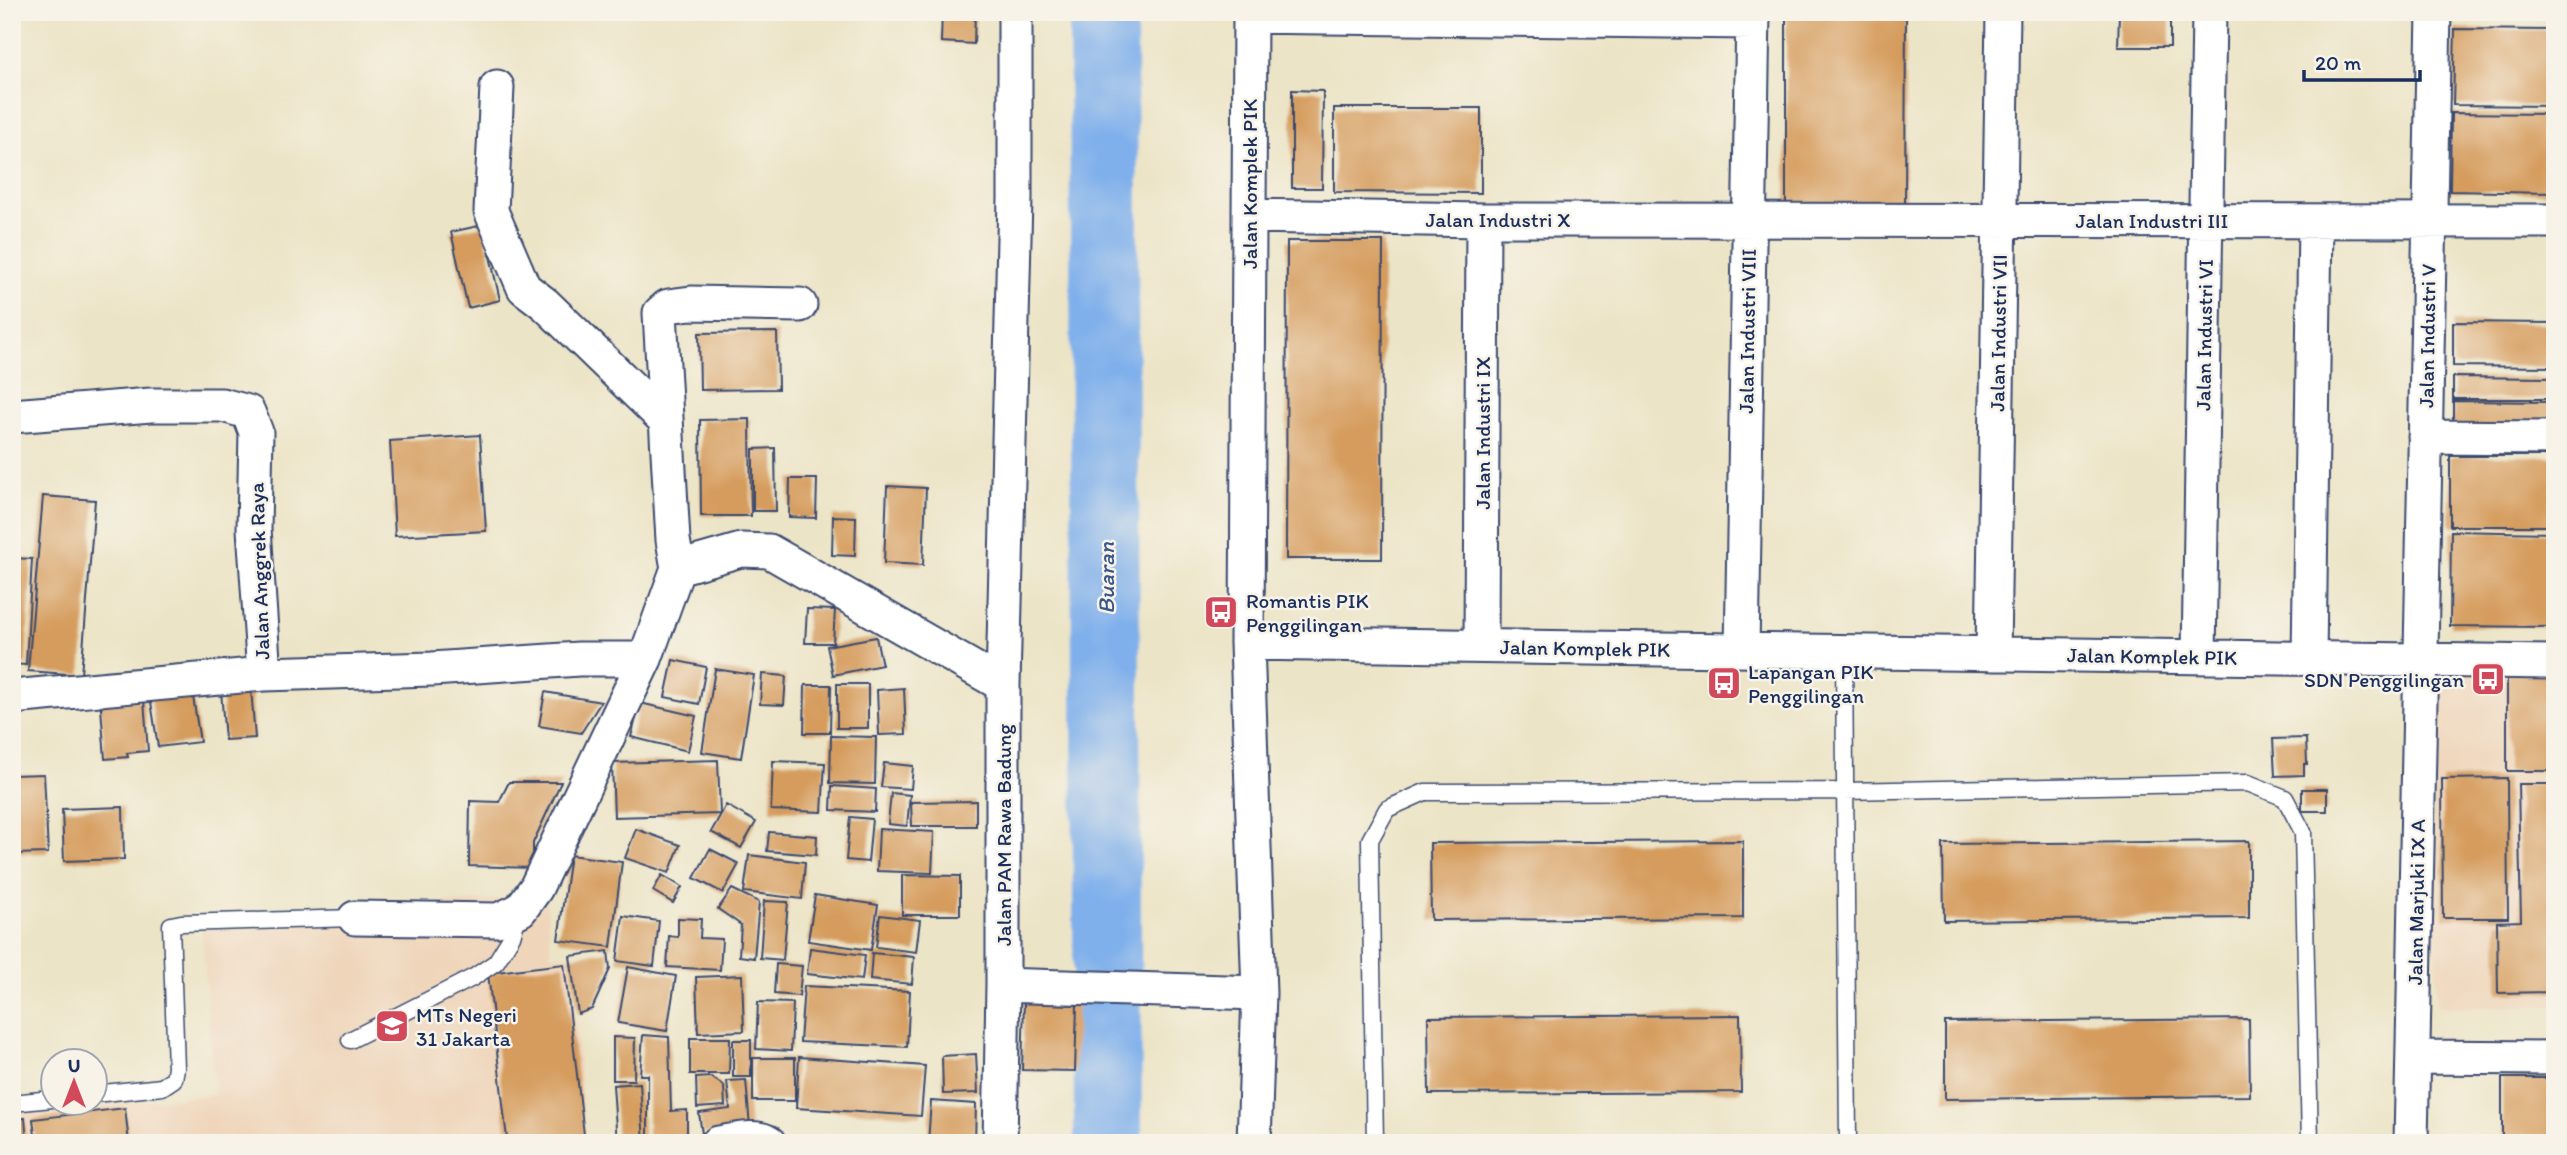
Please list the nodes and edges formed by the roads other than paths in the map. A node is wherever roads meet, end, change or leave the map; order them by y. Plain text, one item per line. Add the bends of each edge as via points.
1 (1015, 12) edge
2 (2003, 12) edge
3 (2208, 12) edge
4 (2434, 12) edge
5 (1250, 14) edge
6 (1753, 17) edge
7 (497, 87) dead end
8 (1249, 216) junction
9 (1483, 220) junction
10 (1748, 220) junction
11 (2000, 220) junction
12 (2205, 220) junction
13 (2315, 221) junction
14 (2430, 221) junction
15 (2555, 221) edge
16 (800, 305) dead end
17 (12, 416) edge
18 (665, 420) junction
19 (2425, 437) junction
20 (2555, 438) edge
21 (678, 568) junction
22 (1247, 643) junction
23 (1481, 646) junction
24 (1742, 650) junction
25 (1844, 652) junction
26 (1993, 654) junction
27 (2199, 657) junction
28 (645, 659) junction
29 (2309, 659) junction
30 (2421, 660) junction
31 (2555, 662) edge
32 (264, 674) junction
33 (1003, 685) junction
34 (12, 697) edge
35 (1844, 791) junction
36 (520, 910) junction
37 (355, 918) joint
38 (1013, 985) junction
39 (1251, 993) junction
40 (350, 1040) dead end
41 (2413, 1057) junction
42 (2555, 1058) edge
43 (108, 1093) edge
44 (38, 1100) edge
45 (12, 1103) edge
46 (718, 1143) edge
47 (769, 1143) edge
48 (1000, 1143) edge
49 (1254, 1143) edge
50 (1375, 1143) edge
51 (1848, 1143) edge
52 (2310, 1143) edge
53 (2411, 1143) edge

1 - 33 street, Jalan PAM Rawa Badung
2 - 11 street, Jalan Industri VII
3 - 12 street, Jalan Industri VI
4 - 14 street, Jalan Industri V
5 - 6 street
5 - 8 street, Jalan Komplek PIK
6 - 10 street, Jalan Industri VIII
7 - 18 street via 491,211 524,288
8 - 9 street, Jalan Industri X
8 - 22 street, Jalan Komplek PIK
9 - 10 street, Jalan Industri X
9 - 23 street, Jalan Industri IX
10 - 11 street, Jalan Industri III
10 - 24 street, Jalan Industri VIII
11 - 12 street, Jalan Industri III
11 - 26 street, Jalan Industri VII
12 - 13 street, Jalan Industri III
12 - 27 street, Jalan Industri VI
13 - 14 street, Jalan Industri III
13 - 29 street
14 - 15 street, Jalan Industri III
14 - 19 street, Jalan Industri V
16 - 18 street via 668,306 660,313
17 - 32 street, Jalan Anggrek Raya via 151,405 222,405 248,412 256,432 254,529
18 - 21 street
19 - 20 street
19 - 30 street, Jalan Industri V
21 - 28 street
21 - 33 street via 741,550 769,551
22 - 23 street, Jalan Komplek PIK
22 - 39 street
23 - 24 street, Jalan Komplek PIK
24 - 25 street, Jalan Komplek PIK
25 - 26 street, Jalan Komplek PIK
25 - 35 lane
26 - 27 street, Jalan Komplek PIK
27 - 29 street, Jalan Komplek PIK
28 - 32 street
28 - 36 street via 536,888
29 - 30 street, Jalan Komplek PIK
30 - 31 street, Jalan Komplek PIK
30 - 41 street, Jalan Marjuki IX A
32 - 34 street
33 - 38 street, Jalan PAM Rawa Badung
35 - 50 lane via 1425,792 1387,809 1370,840
35 - 51 lane
35 - 52 lane via 2248,783 2285,798 2303,832
36 - 37 street via 498,920
36 - 40 lane via 512,936 496,962
37 - 43 lane via 171,925 174,1079 162,1087
38 - 39 street
38 - 48 street, Jalan PAM Rawa Badung
39 - 49 street
41 - 42 street
41 - 53 street, Jalan Marjuki IX A
44 - 45 lane
46 - 47 street via 756,1138

